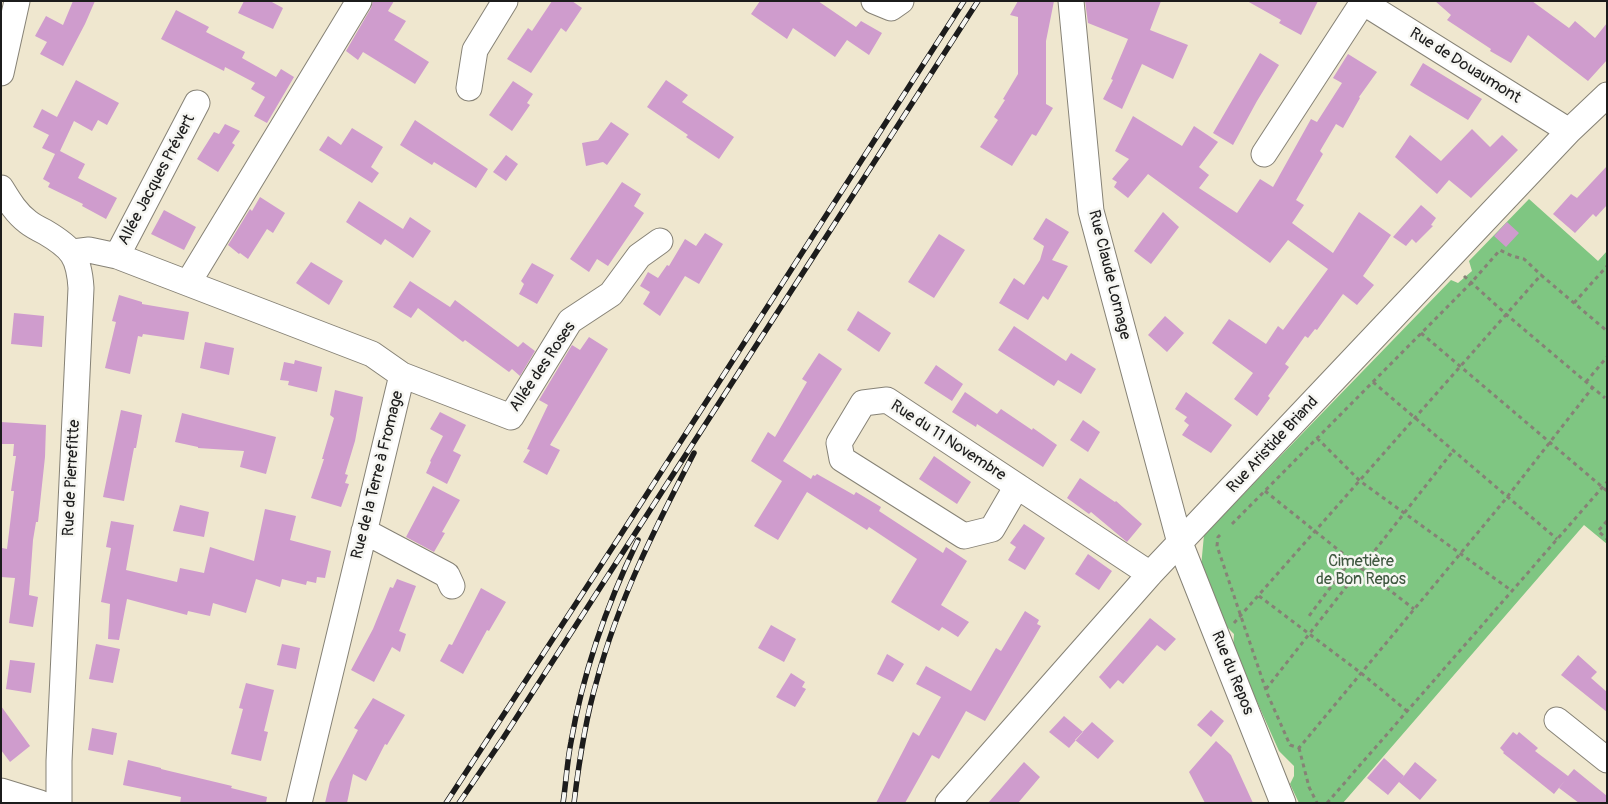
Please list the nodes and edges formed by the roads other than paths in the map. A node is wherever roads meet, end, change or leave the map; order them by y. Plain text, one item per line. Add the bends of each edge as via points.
1 (17, 1) edge
2 (360, 1) edge
3 (505, 1) edge
4 (874, 1) edge
5 (901, 1) edge
6 (1071, 1) edge
7 (1362, 2) edge
8 (1, 73) edge
9 (469, 88) dead end
10 (1607, 95) edge
11 (197, 103) dead end
12 (1569, 131) junction
13 (1264, 154) dead end
14 (1, 188) edge
15 (660, 241) dead end
16 (73, 252) junction
17 (117, 256) junction
18 (188, 284) junction
19 (402, 375) junction
20 (1017, 486) junction
21 (364, 531) junction
22 (1180, 543) junction
23 (1150, 574) junction
24 (452, 586) dead end
25 (1557, 720) dead end
26 (1607, 760) edge
27 (1, 791) edge
28 (40, 803) edge
29 (59, 803) edge
30 (299, 803) edge
31 (948, 803) edge
32 (1283, 803) edge

1 - 8 street
2 - 18 street
3 - 9 street via 474,50
4 - 5 street via 891,8
6 - 22 street, Rue Claude Lornage via 1091,211
7 - 12 street, Rue de Douaumont
7 - 13 street
10 - 12 street, Rue Aristide Briand
11 - 17 street, Allée Jacques Prévert
12 - 22 street, Rue Aristide Briand
14 - 16 street via 12,207 28,223
15 - 19 street, Allée des Roses via 639,256 611,294 570,321 511,416
16 - 17 street, Rue de la Terre à Fromage via 89,250
16 - 29 street, Rue de Pierrefitte via 80,270 81,288
17 - 18 street, Rue de la Terre à Fromage
18 - 19 street, Rue de la Terre à Fromage via 372,354
19 - 21 street, Rue de la Terre à Fromage
20 - 20 street, Rue du 11 Novembre via 886,400 863,403 839,443 842,459 964,536 992,529
20 - 23 street, Rue du 11 Novembre
21 - 24 street via 447,575
21 - 30 street, Rue de la Terre à Fromage
22 - 23 street, Rue Aristide Briand
22 - 32 street, Rue du Repos
23 - 31 street, Rue Aristide Briand
25 - 26 street
27 - 28 street

